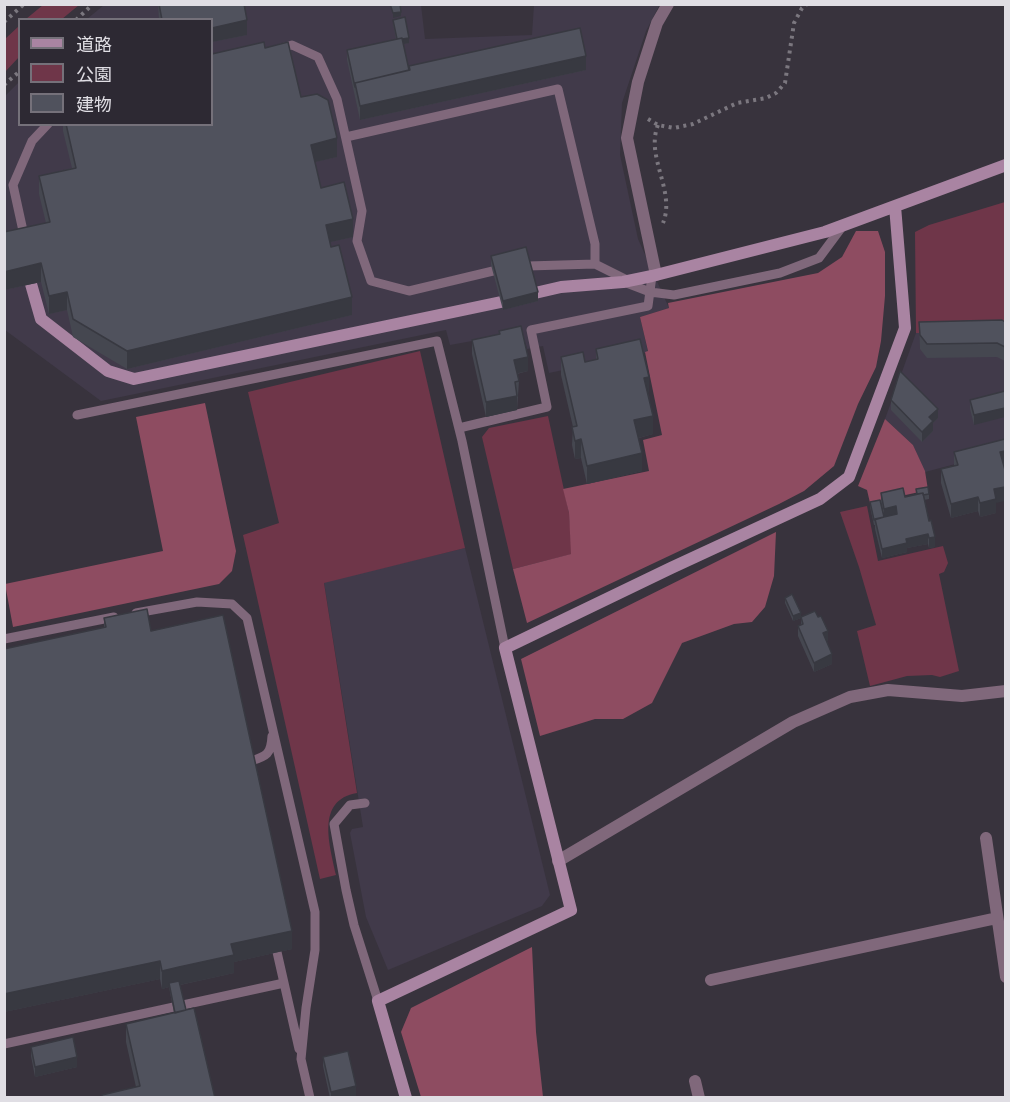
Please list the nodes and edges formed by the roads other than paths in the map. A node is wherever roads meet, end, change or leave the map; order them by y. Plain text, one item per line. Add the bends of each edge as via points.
1 (668, 4) edge
2 (269, 51) edge
3 (46, 126) edge
4 (345, 137) junction
5 (1005, 165) edge
6 (895, 206) junction
7 (842, 227) junction
8 (26, 246) edge
9 (595, 264) junction
10 (528, 266) edge
11 (493, 271) edge
12 (654, 276) junction
13 (626, 281) junction
14 (32, 284) edge
15 (650, 292) junction
16 (535, 293) edge
17 (501, 302) edge
18 (77, 415) dead end
19 (459, 428) junction
20 (4, 639) edge
21 (505, 648) junction
22 (1005, 691) edge
23 (272, 725) junction
24 (251, 762) edge
25 (365, 802) dead end
26 (986, 838) dead end
27 (558, 861) junction
28 (997, 918) junction
29 (277, 952) edge
30 (1005, 977) edge
31 (711, 980) dead end
32 (284, 983) junction
33 (378, 1000) junction
34 (4, 1044) edge
35 (301, 1059) junction
36 (695, 1081) dead end
37 (310, 1098) edge
38 (406, 1098) edge
39 (699, 1098) edge

1 - 12 street via 657,23 638,82 627,138
2 - 4 lane via 292,45 318,57 337,99
3 - 8 lane via 32,141 13,185
4 - 9 lane via 558,88 595,244
4 - 11 lane via 362,211 357,241 371,281 409,291
5 - 6 street
6 - 7 street
6 - 21 street via 905,328 849,477 820,499
7 - 12 street
7 - 15 lane via 819,258 780,273 674,295
9 - 10 lane
9 - 13 lane
12 - 13 street
12 - 15 lane
13 - 15 lane
13 - 16 street
14 - 17 street via 41,320 108,371 134,379
15 - 19 lane via 648,306 531,330 548,408
18 - 19 lane via 437,341
19 - 21 lane
20 - 23 lane via 197,602 232,604 247,618
21 - 27 street
22 - 27 street via 962,696 888,690 850,697 793,722
23 - 24 lane via 271,748 265,756
23 - 35 lane via 315,912 315,950
25 - 33 lane via 350,805 334,824 345,890
26 - 28 street
27 - 33 street via 571,910
28 - 30 street
28 - 31 street
29 - 32 lane
32 - 34 lane
32 - 35 lane
33 - 38 street
35 - 37 lane
36 - 39 street

